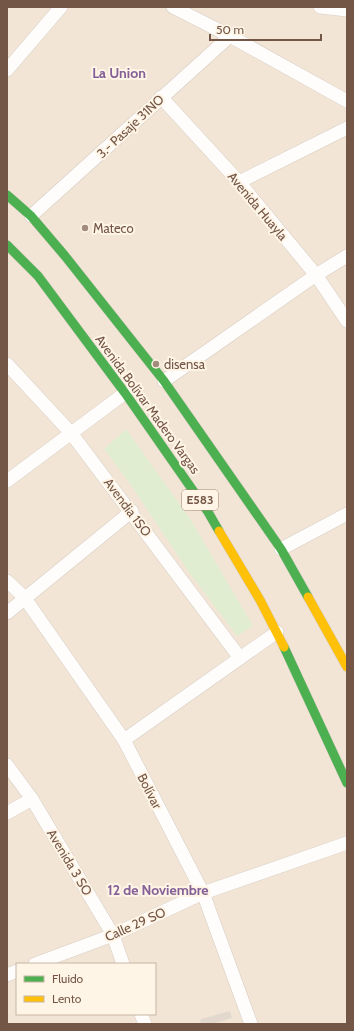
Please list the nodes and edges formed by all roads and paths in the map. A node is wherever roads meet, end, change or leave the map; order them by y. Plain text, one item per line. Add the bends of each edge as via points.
1 (61, 7) edge
2 (173, 7) edge
3 (320, 7) edge
4 (347, 10) edge
5 (230, 36) junction
6 (7, 70) edge
7 (161, 97) junction
8 (347, 101) edge
9 (347, 128) edge
10 (239, 182) junction
11 (7, 195) edge
12 (31, 216) junction
13 (7, 245) edge
14 (347, 256) edge
15 (316, 275) junction
16 (347, 321) edge
17 (7, 364) edge
18 (164, 381) junction
19 (125, 393) junction
20 (71, 433) junction
21 (7, 481) edge
22 (132, 512) junction
23 (347, 514) edge
24 (281, 549) junction
25 (7, 581) edge
26 (24, 597) junction
27 (7, 613) edge
28 (277, 632) junction
29 (240, 658) junction
30 (347, 667) edge
31 (124, 740) junction
32 (7, 765) edge
33 (347, 783) edge
34 (32, 799) junction
35 (7, 814) edge
36 (347, 843) edge
37 (203, 893) junction
38 (113, 935) junction
39 (38, 963) edge
40 (123, 963) edge
41 (251, 1024) edge

1 - 6 street
2 - 5 street
3 - 4 street
5 - 7 street, 3.- Pasaje 31NO
5 - 8 street
7 - 10 street, Avenida Huayla
7 - 12 street, 3.- Pasaje 31NO
9 - 10 street
10 - 15 street, Avenida Huayla
11 - 12 main road, Avenida Bolívar Madero Vargas / E583
12 - 18 main road, Avenida Bolívar Madero Vargas / E583
13 - 19 main road, Avenida Bolívar Madero Vargas / E583 via 38,276
14 - 15 street
15 - 16 street, Avenida Huayla
15 - 18 street
17 - 20 street, Avendia 1SO
18 - 24 main road, Avenida Bolívar Madero Vargas / E583
19 - 20 street
19 - 28 main road, Avenida Bolívar Madero Vargas / E583 via 208,512
20 - 21 street
20 - 22 street, Avendia 1SO
22 - 26 street
22 - 29 street, Avendia 1SO
23 - 24 street
24 - 30 main road, Avenida Bolívar Madero Vargas / E583
25 - 26 street, Bolívar
26 - 27 street
26 - 31 street, Bolívar
28 - 29 street
28 - 33 main road, Avenida Bolívar Madero Vargas / E583
29 - 31 street
31 - 37 street, Bolívar
32 - 34 street, Avenida 3 SO
34 - 35 street
34 - 38 street, Avenida 3 SO
36 - 37 street, Calle 29 SO
37 - 38 street, Calle 29 SO
37 - 41 street, Bolívar
38 - 39 street, Calle 29 SO
38 - 40 street, Avenida 3 SO

